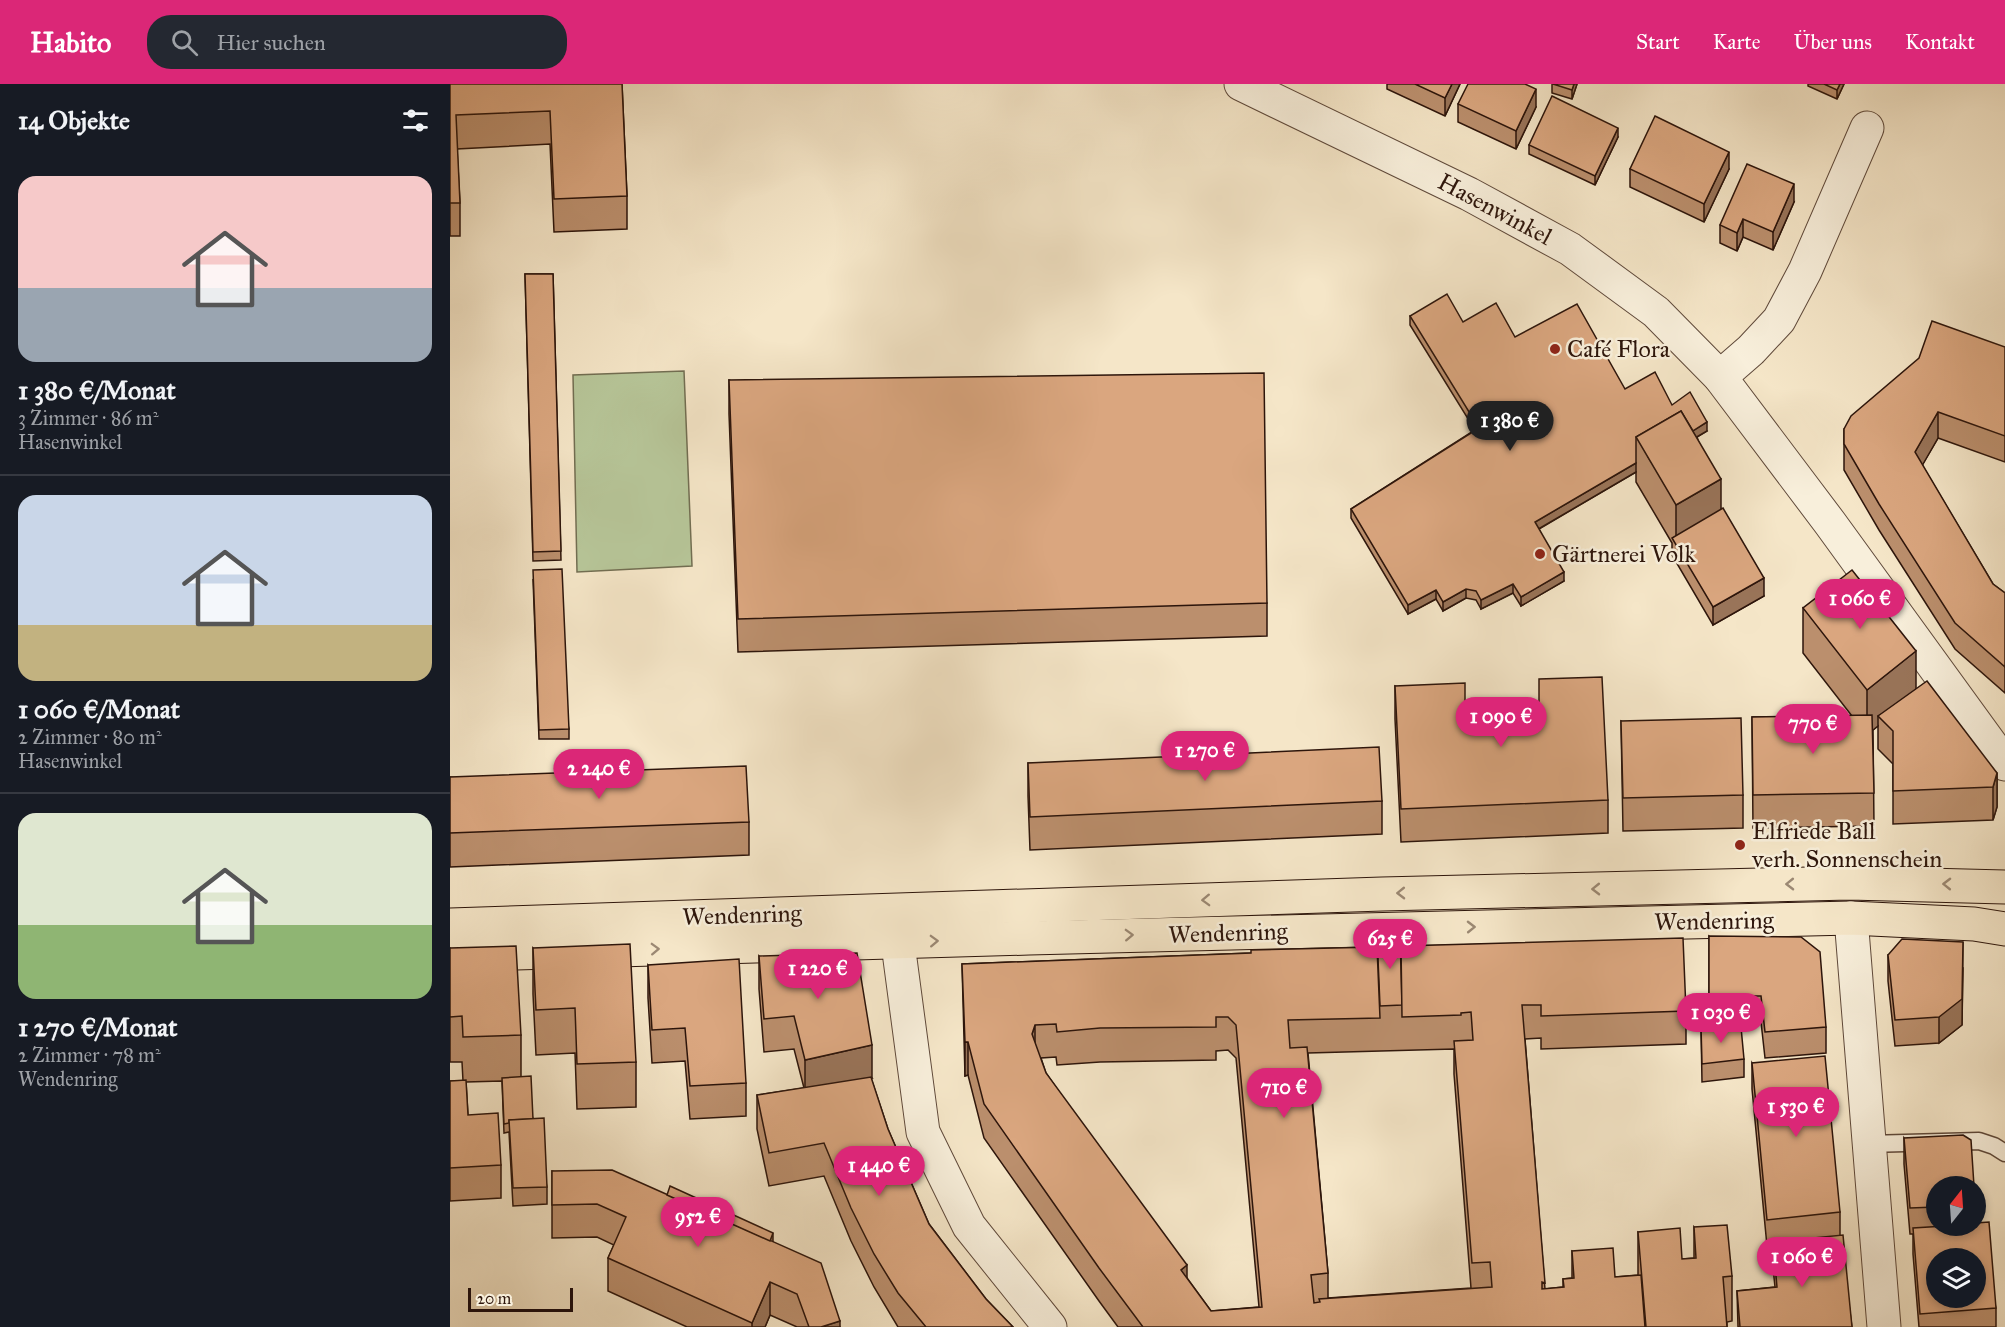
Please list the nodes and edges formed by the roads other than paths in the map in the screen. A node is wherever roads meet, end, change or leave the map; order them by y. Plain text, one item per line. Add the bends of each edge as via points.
1 (1241, 84) edge
2 (1867, 128) dead end
3 (1720, 377) junction
4 (2005, 764) edge
5 (2005, 886) edge
6 (894, 910) junction
7 (1851, 918) junction
8 (450, 925) edge
9 (2005, 929) edge
10 (897, 942) junction
11 (450, 955) edge
12 (1868, 1144) junction
13 (2005, 1153) edge
14 (1050, 1327) edge
15 (1884, 1327) edge

1 - 3 street, Hasenwinkel via 1469,194 1570,249 1656,312
2 - 3 street via 1805,271 1779,320
3 - 4 street, Hasenwinkel
5 -> 6 main road, Wendenring via 1849,883
6 - 8 main road, Wendenring
6 - 10 street
7 - 9 main road, Wendenring
10 -> 7 main road, Wendenring
7 - 12 street
11 -> 10 main road, Wendenring
10 - 14 street via 923,1132 969,1226
12 - 13 lane via 1979,1141
12 - 15 street

